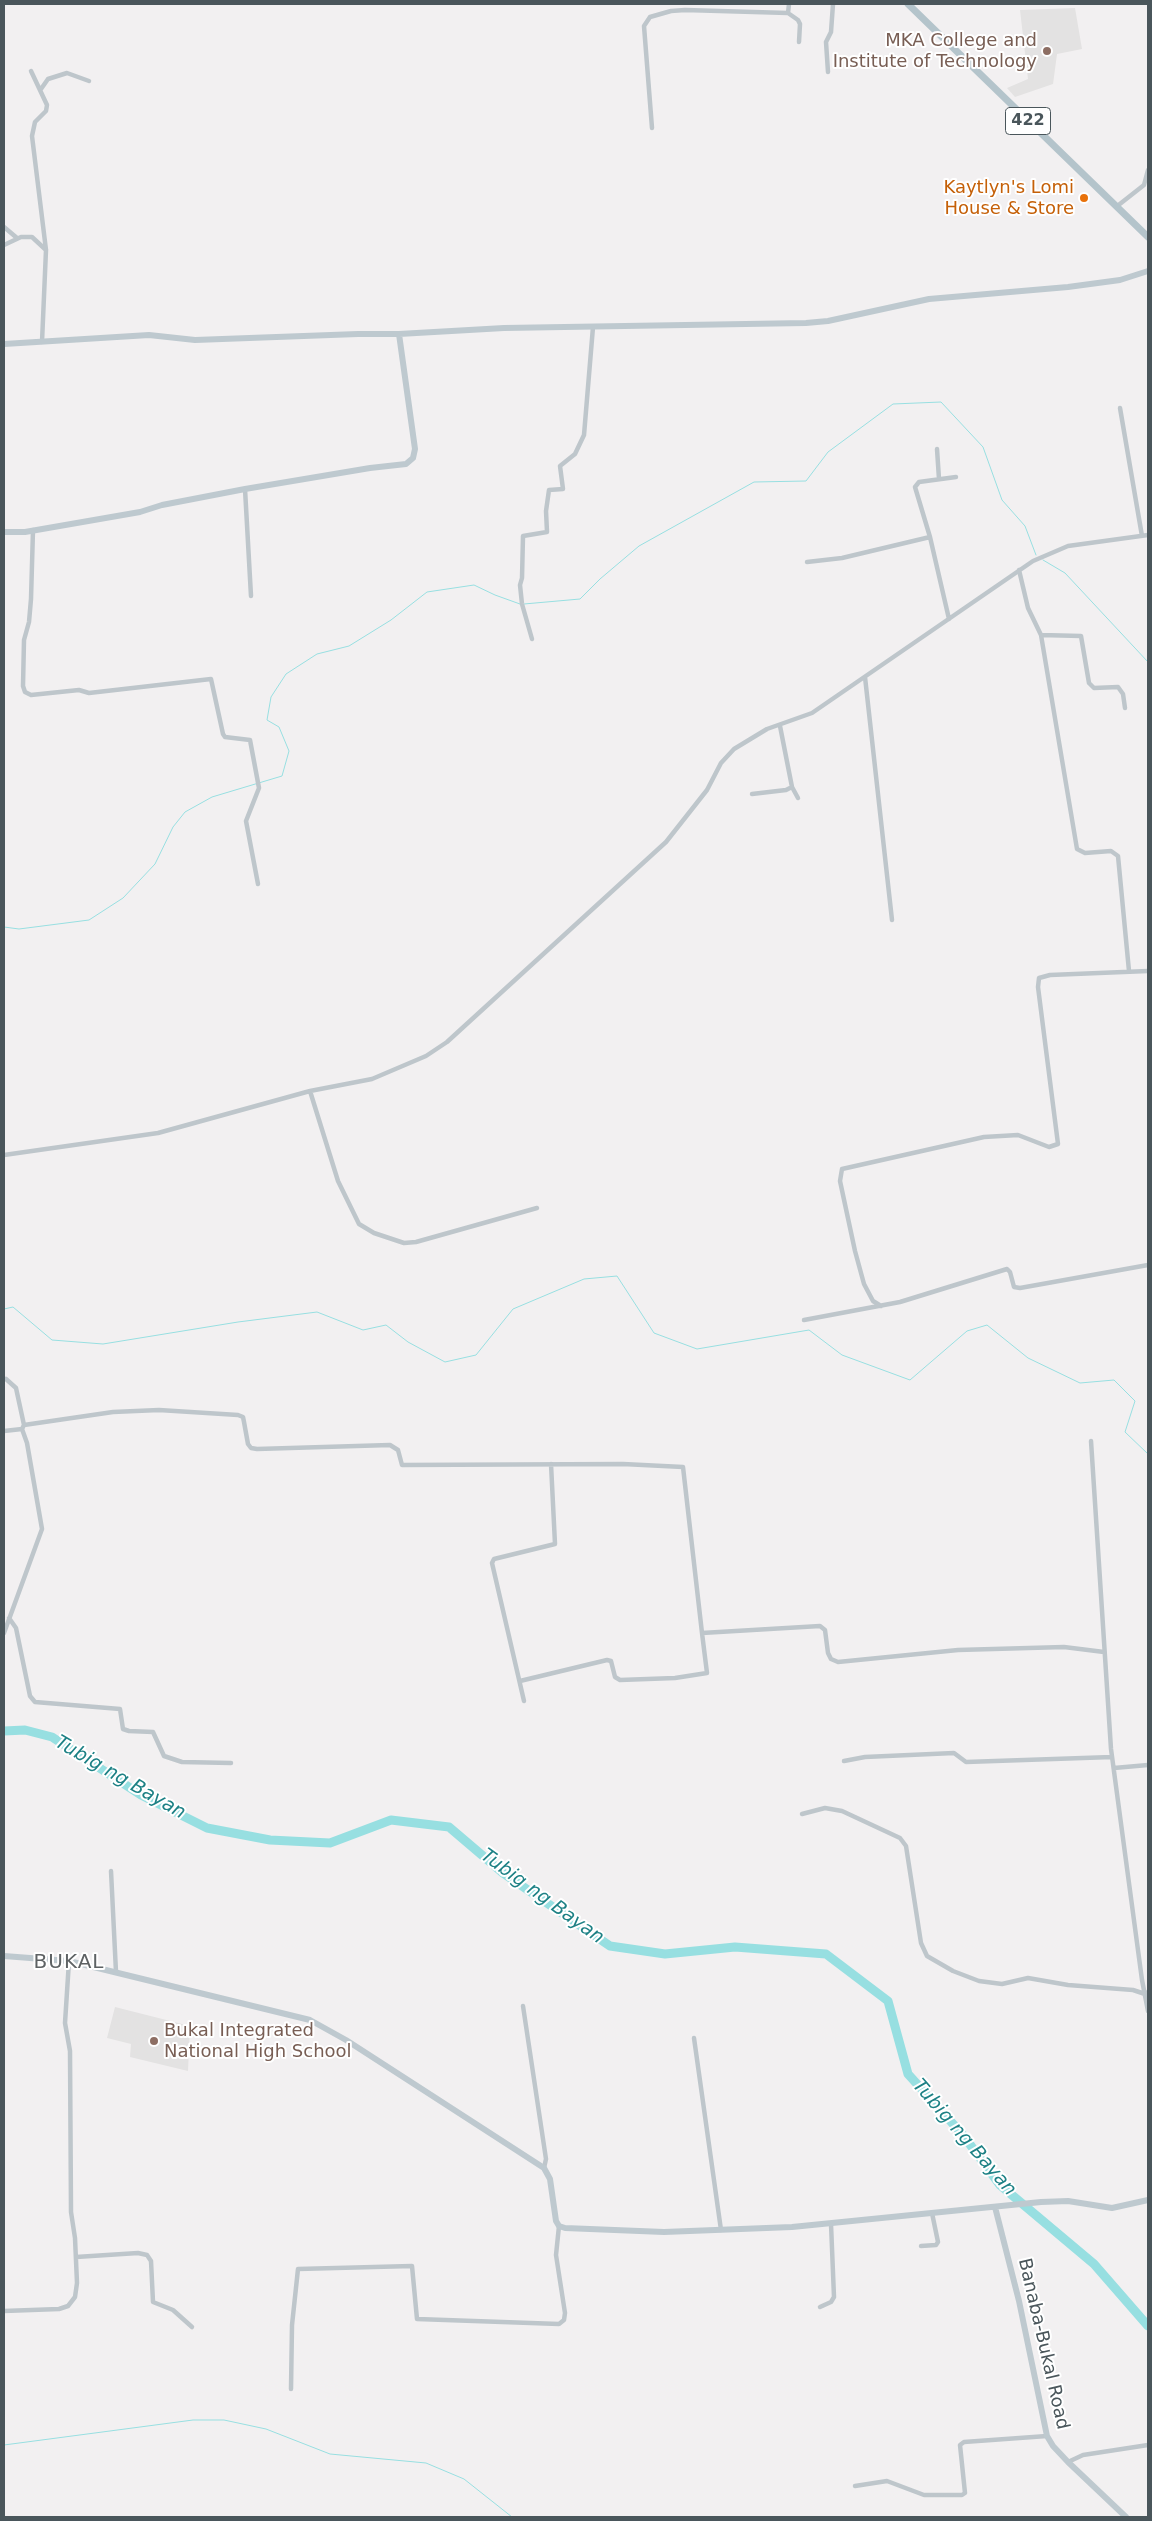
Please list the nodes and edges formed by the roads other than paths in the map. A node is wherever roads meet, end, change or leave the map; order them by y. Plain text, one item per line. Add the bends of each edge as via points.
1 (789, 4) edge
2 (833, 4) edge
3 (908, 4) edge
4 (788, 13) junction
5 (799, 42) dead end
6 (31, 71) dead end
7 (828, 72) dead end
8 (89, 81) dead end
9 (41, 89) junction
10 (652, 128) dead end
11 (1148, 170) edge
12 (1115, 208) junction
13 (4, 227) edge
14 (1148, 237) edge
15 (17, 238) junction
16 (4, 244) edge
17 (46, 250) junction
18 (1148, 271) edge
19 (593, 327) junction
20 (399, 334) junction
21 (42, 342) junction
22 (4, 344) edge
23 (1120, 408) dead end
24 (937, 449) dead end
25 (956, 477) dead end
26 (939, 479) junction
27 (245, 489) junction
28 (32, 530) junction
29 (4, 532) edge
30 (1148, 535) edge
31 (930, 536) junction
32 (1142, 536) junction
33 (807, 562) dead end
34 (1019, 570) junction
35 (252, 596) dead end
36 (949, 619) junction
37 (1041, 635) junction
38 (532, 639) dead end
39 (865, 677) junction
40 (1125, 708) dead end
41 (780, 726) junction
42 (792, 787) junction
43 (752, 794) dead end
44 (798, 798) dead end
45 (258, 884) dead end
46 (892, 920) dead end
47 (1129, 971) junction
48 (1148, 971) edge
49 (310, 1091) junction
50 (4, 1155) edge
51 (537, 1208) dead end
52 (1148, 1265) edge
53 (882, 1306) junction
54 (804, 1320) dead end
55 (6, 1379) dead end
56 (23, 1427) junction
57 (4, 1431) edge
58 (1090, 1441) dead end
59 (551, 1464) junction
60 (10, 1618) junction
61 (702, 1632) junction
62 (4, 1633) edge
63 (1104, 1652) junction
64 (520, 1681) junction
65 (524, 1701) dead end
66 (1112, 1757) junction
67 (844, 1761) dead end
68 (230, 1763) dead end
69 (1148, 1765) edge
70 (1114, 1768) junction
71 (802, 1814) dead end
72 (111, 1871) dead end
73 (4, 1956) edge
74 (69, 1961) junction
75 (116, 1972) junction
76 (1146, 1993) edge
77 (523, 2006) dead end
78 (1148, 2011) edge
79 (694, 2038) dead end
80 (544, 2168) junction
81 (1148, 2200) edge
82 (995, 2207) junction
83 (932, 2213) junction
84 (831, 2224) junction
85 (559, 2226) junction
86 (721, 2230) junction
87 (921, 2246) dead end
88 (76, 2257) junction
89 (820, 2307) dead end
90 (4, 2311) edge
91 (192, 2327) dead end
92 (291, 2389) dead end
93 (1047, 2436) junction
94 (1148, 2445) edge
95 (1068, 2462) junction
96 (855, 2486) dead end
97 (1126, 2517) edge

1 - 4 street
2 - 7 street via 832,32 826,42
3 - 12 main road, 422
4 - 5 street via 800,24
4 - 10 street via 685,10 650,17 644,26
6 - 9 street
8 - 9 street via 67,73 48,79
9 - 17 street via 46,111 35,122 32,136
11 - 12 street via 1144,186
12 - 14 main road, 422
13 - 15 street
15 - 16 street
15 - 17 street via 32,237
17 - 21 street
18 - 19 street via 1120,280 1068,287 929,299 828,321
19 - 20 street
19 - 38 street via 584,435 575,454 560,466 562,489 549,490 547,532 523,536 520,585
20 - 21 street via 195,340 149,335
20 - 27 street via 415,449 413,458 406,464
21 - 22 street
23 - 32 street
24 - 26 street
25 - 26 street
26 - 31 street via 919,482 915,487
27 - 28 street via 140,512
27 - 35 street
28 - 29 street
28 - 45 street via 32,599 24,640 25,692 31,695 79,690 89,693 212,679 223,734 250,740 259,788 246,821
30 - 32 street
31 - 33 street via 842,558
31 - 36 street
32 - 34 street via 1068,546
34 - 36 street
34 - 37 street via 1030,612
36 - 39 street
37 - 40 street via 1081,636 1089,683 1094,688 1118,687 1123,694
37 - 47 street via 1075,844 1080,852 1112,851 1118,856
39 - 41 street via 812,713
39 - 46 street
41 - 42 street
41 - 49 street via 767,729 734,749 666,842 440,1048 372,1079
42 - 43 street
42 - 44 street
47 - 48 street
47 - 53 street via 1050,974 1039,978 1058,1144 1049,1147 1018,1135 984,1137 842,1170 840,1181 864,1284 873,1301
49 - 50 street via 147,1136
49 - 51 street via 338,1181 359,1224 374,1233 404,1242 416,1242
52 - 53 street via 1020,1288 1014,1287 1007,1269
53 - 54 street
55 - 56 street via 16,1388
56 - 57 street
56 - 59 street via 113,1412 159,1410 238,1414 243,1417 248,1444 257,1449 390,1445 398,1450 402,1465
56 - 60 street via 42,1529
58 - 63 street
59 - 61 street via 683,1467
59 - 64 street via 555,1544 494,1558 492,1563
60 - 62 street
60 - 68 street via 16,1628 30,1696 36,1702 120,1709 123,1728 153,1732 164,1756 182,1762
61 - 63 street via 820,1626 825,1630 831,1659 838,1662 958,1650 1064,1647
61 - 64 street via 707,1673 620,1680 615,1677 611,1661 607,1660
63 - 66 street
64 - 65 street
66 - 67 street via 966,1762 954,1753
66 - 70 street
69 - 70 street
70 - 76 street
71 - 76 street via 825,1808 842,1811 900,1838 906,1846 921,1943 927,1956 953,1971 1002,1984 1028,1978
72 - 75 street
73 - 74 street
74 - 75 street
74 - 88 street via 65,2023 70,2051 71,2212
75 - 80 street via 310,2020
76 - 78 street
77 - 80 street via 546,2159
79 - 86 street
80 - 85 street via 550,2179
81 - 82 street via 1112,2208 1068,2201
82 - 83 street
82 - 93 street, Banaba-Bukal Road via 1019,2301
83 - 84 street
83 - 87 street via 938,2242
84 - 86 street
84 - 89 street via 834,2297
85 - 86 street via 585,2230 664,2232
85 - 92 street via 556,2255 565,2313 559,2324 417,2320 412,2266 298,2269 292,2326
88 - 90 street via 75,2298 68,2306
88 - 91 street via 147,2255 151,2261 153,2302 173,2310
93 - 95 street, Banaba-Bukal Road
93 - 96 street via 964,2442 960,2445 965,2492 962,2495 924,2495 887,2481
94 - 95 street via 1083,2455
95 - 97 street, Banaba-Bukal Road

